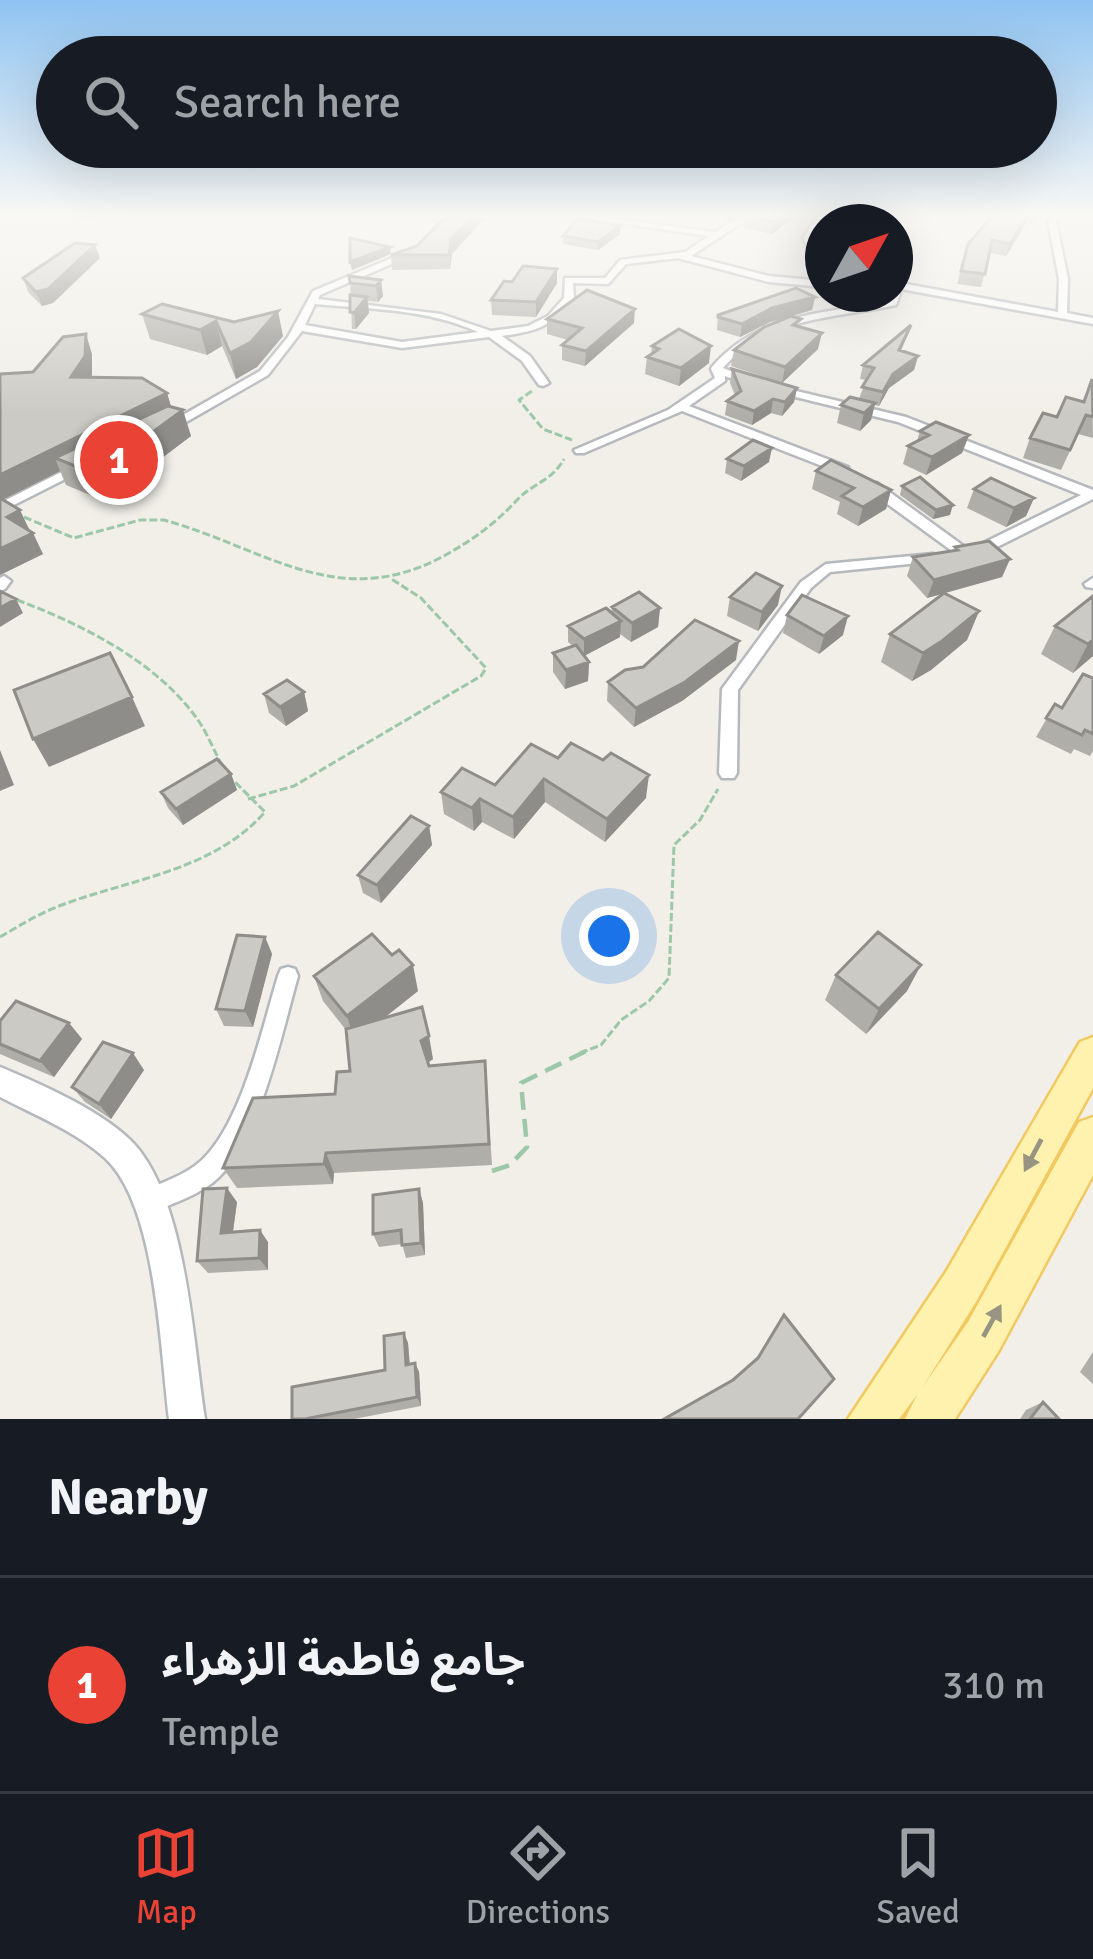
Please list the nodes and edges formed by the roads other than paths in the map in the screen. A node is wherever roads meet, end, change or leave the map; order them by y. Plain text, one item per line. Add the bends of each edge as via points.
1 (339, 282) edge
2 (568, 282) edge
3 (1067, 282) edge
4 (913, 292) edge
5 (311, 301) junction
6 (849, 312) edge
7 (1062, 315) junction
8 (1093, 321) edge
9 (297, 327) junction
10 (484, 332) junction
11 (716, 369) junction
12 (543, 383) road end
13 (680, 406) junction
14 (151, 434) edge
15 (586, 448) road end
16 (97, 458) edge
17 (1092, 494) edge
18 (6, 512) edge
19 (968, 556) junction
20 (728, 773) road end
21 (288, 976) dead end
22 (1093, 1054) edge
23 (0, 1082) edge
24 (1093, 1136) edge
25 (152, 1199) junction
26 (187, 1419) edge
27 (872, 1419) edge
28 (928, 1419) edge

1 - 5 street
2 - 10 street via 568,298 552,318 530,329
3 - 7 street
4 - 7 street
5 - 9 street
5 - 10 street
6 - 11 street via 760,330
7 - 8 street
9 - 10 street via 402,345
9 - 14 street via 264,373
10 - 12 street via 524,353
11 - 13 street via 721,379
11 - 17 street via 902,418
13 - 15 street
13 - 19 street via 849,472
16 - 18 street
17 - 19 street
19 - 20 street via 826,568 806,586 730,689
21 - 25 street via 228,1146 199,1177
22 -> 27 main road via 913,1368
23 - 25 street via 106,1141
28 -> 24 main road via 983,1337
25 - 26 street

